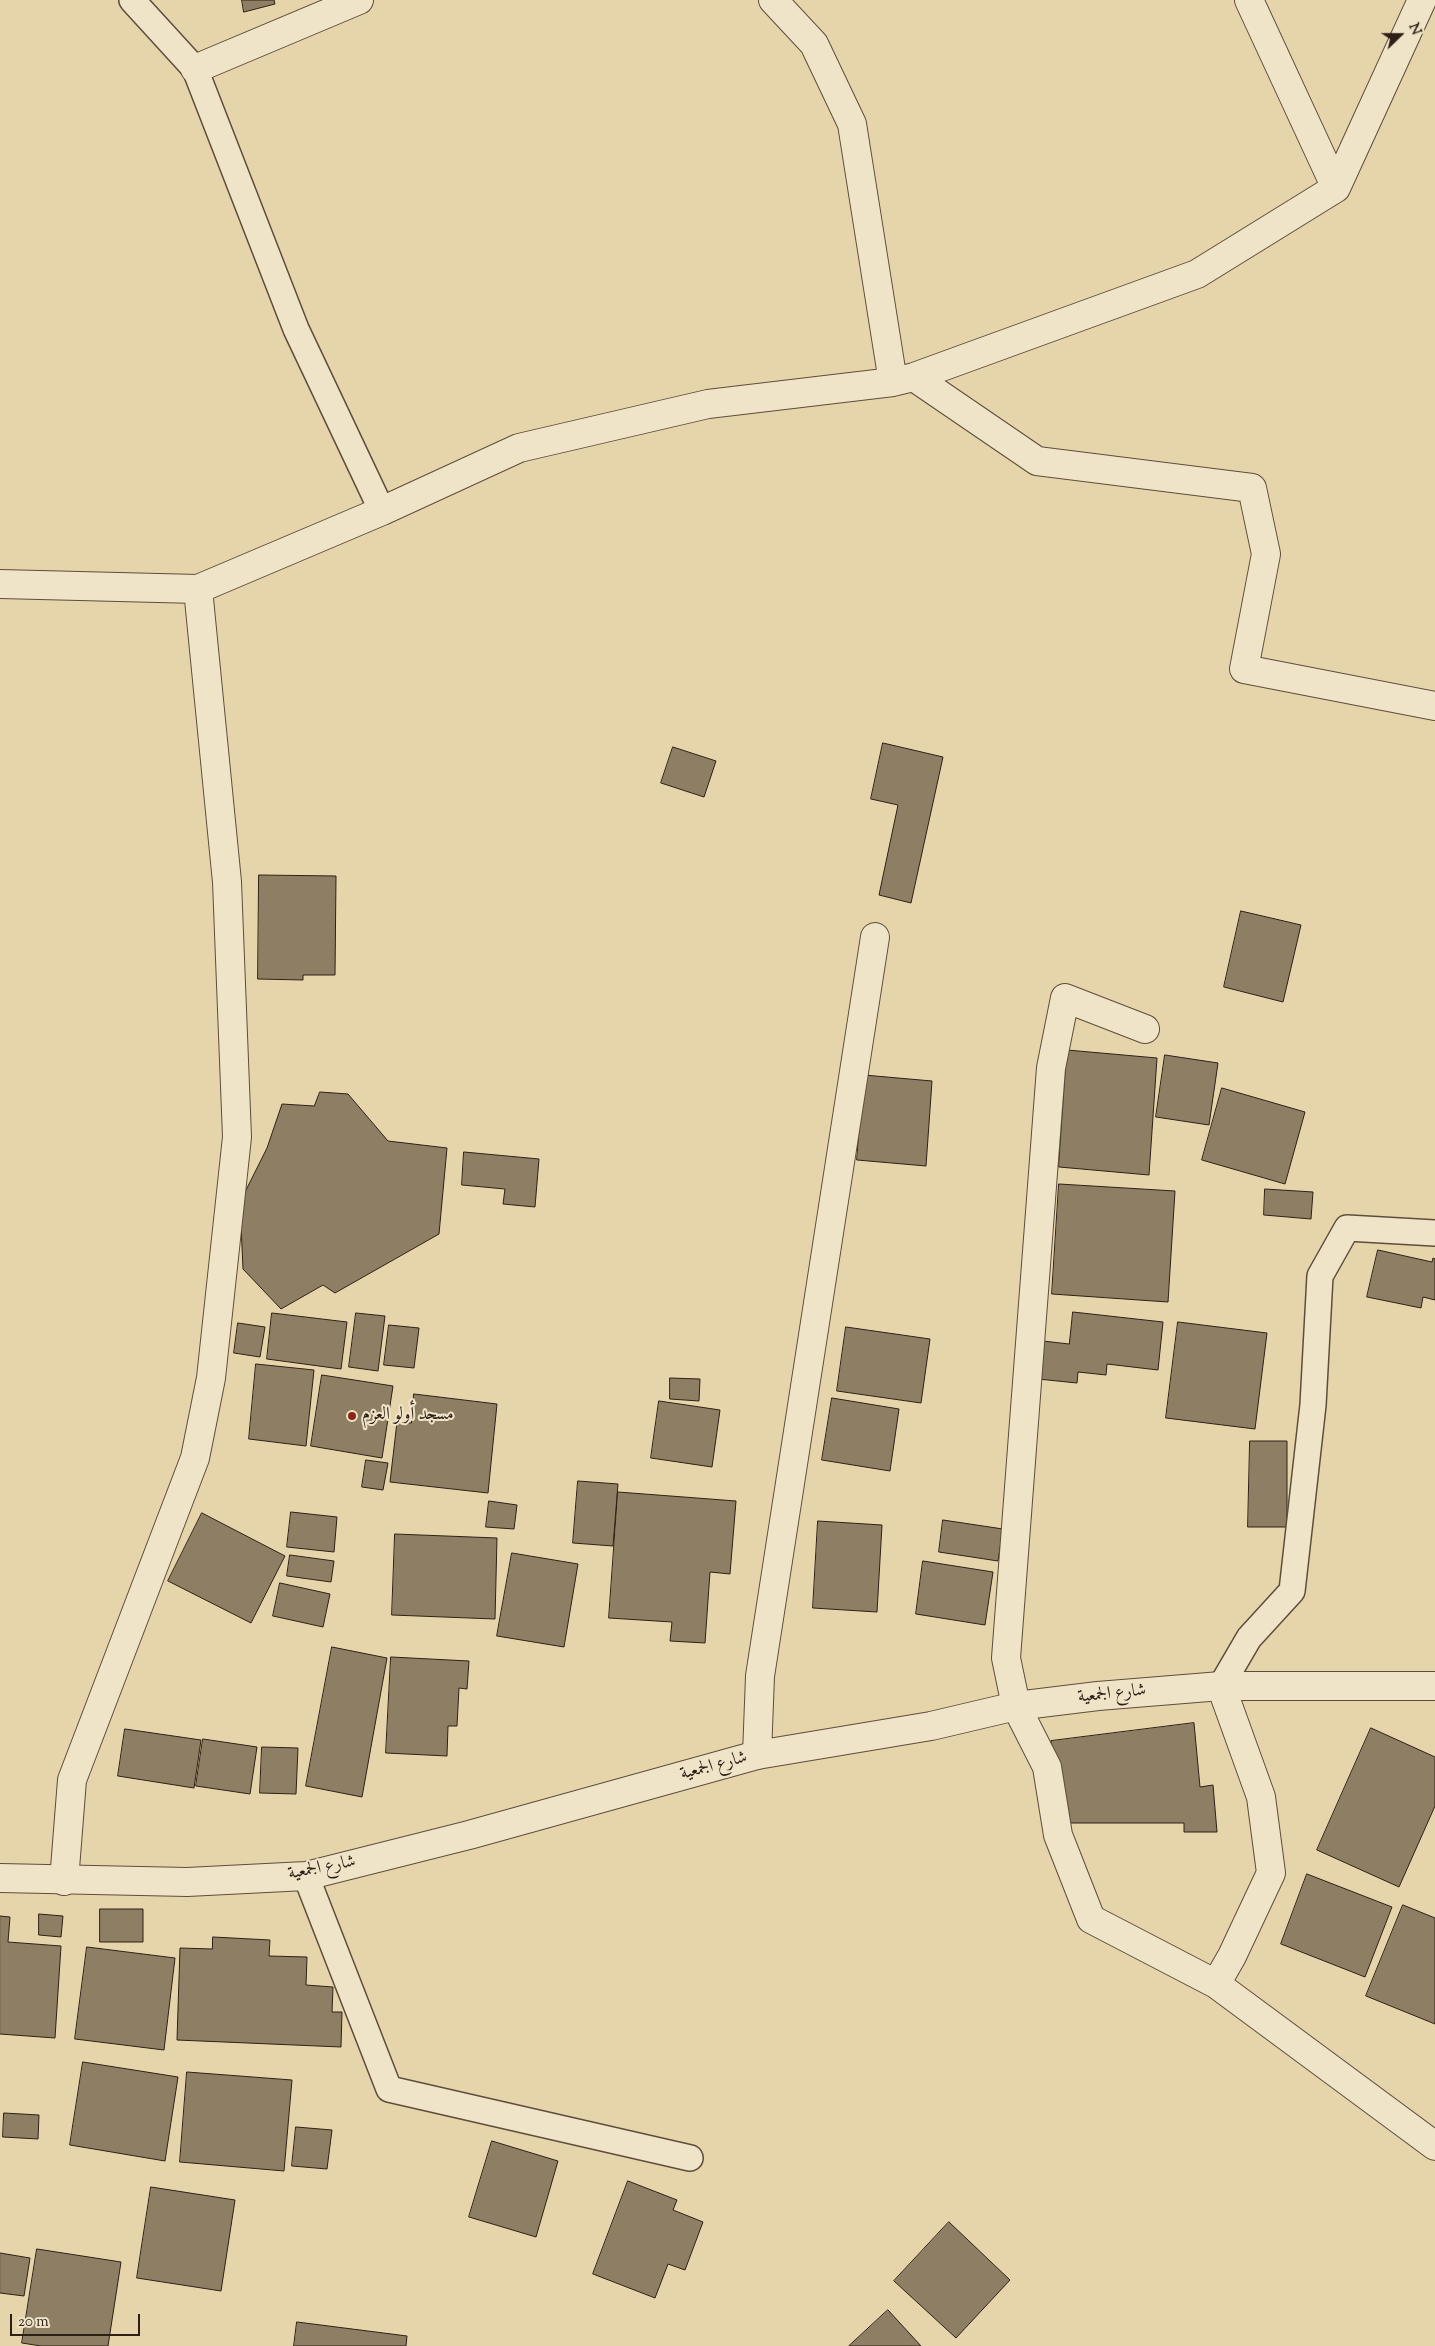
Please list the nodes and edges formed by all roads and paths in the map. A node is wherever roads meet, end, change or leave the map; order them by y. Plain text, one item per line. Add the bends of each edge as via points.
1 (132, 0) edge
2 (359, 0) edge
3 (773, 0) edge
4 (1249, 0) edge
5 (1422, 0) edge
6 (194, 69) junction
7 (1336, 188) junction
8 (903, 379) junction
9 (382, 511) junction
10 (0, 584) edge
11 (198, 589) junction
12 (1435, 706) edge
13 (875, 937) dead end
14 (1145, 1029) dead end
15 (1435, 1233) edge
16 (1221, 1686) junction
17 (1435, 1686) edge
18 (1016, 1706) junction
19 (757, 1755) junction
20 (306, 1876) junction
21 (0, 1878) edge
22 (64, 1881) junction
23 (1216, 1984) junction
24 (1435, 2146) edge
25 (690, 2158) dead end

1 - 6 lane
2 - 6 street
3 - 8 street via 814,44 852,124
4 - 7 street
5 - 7 street
6 - 9 lane via 296,329
7 - 8 street via 1197,274
8 - 9 street via 708,404 519,448
8 - 12 street via 1038,461 1252,488 1266,554 1244,669
9 - 11 street
10 - 11 street
11 - 22 street via 227,882 237,1137 212,1378 195,1458 72,1780
13 - 19 street via 760,1676
14 - 18 street via 1065,998 1051,1068 1006,1658
15 - 16 lane via 1347,1228 1320,1276 1313,1405 1292,1590 1249,1638
16 - 17 street, شارع الجمعية
16 - 18 street, شارع الجمعية
16 - 23 street via 1261,1797 1270,1873
18 - 19 street, شارع الجمعية via 931,1726
18 - 23 street via 1047,1767 1058,1835 1091,1919
19 - 20 street, شارع الجمعية
20 - 22 street, شارع الجمعية via 186,1882
20 - 25 lane via 389,2089
21 - 22 street, شارع الجمعية
23 - 24 street

